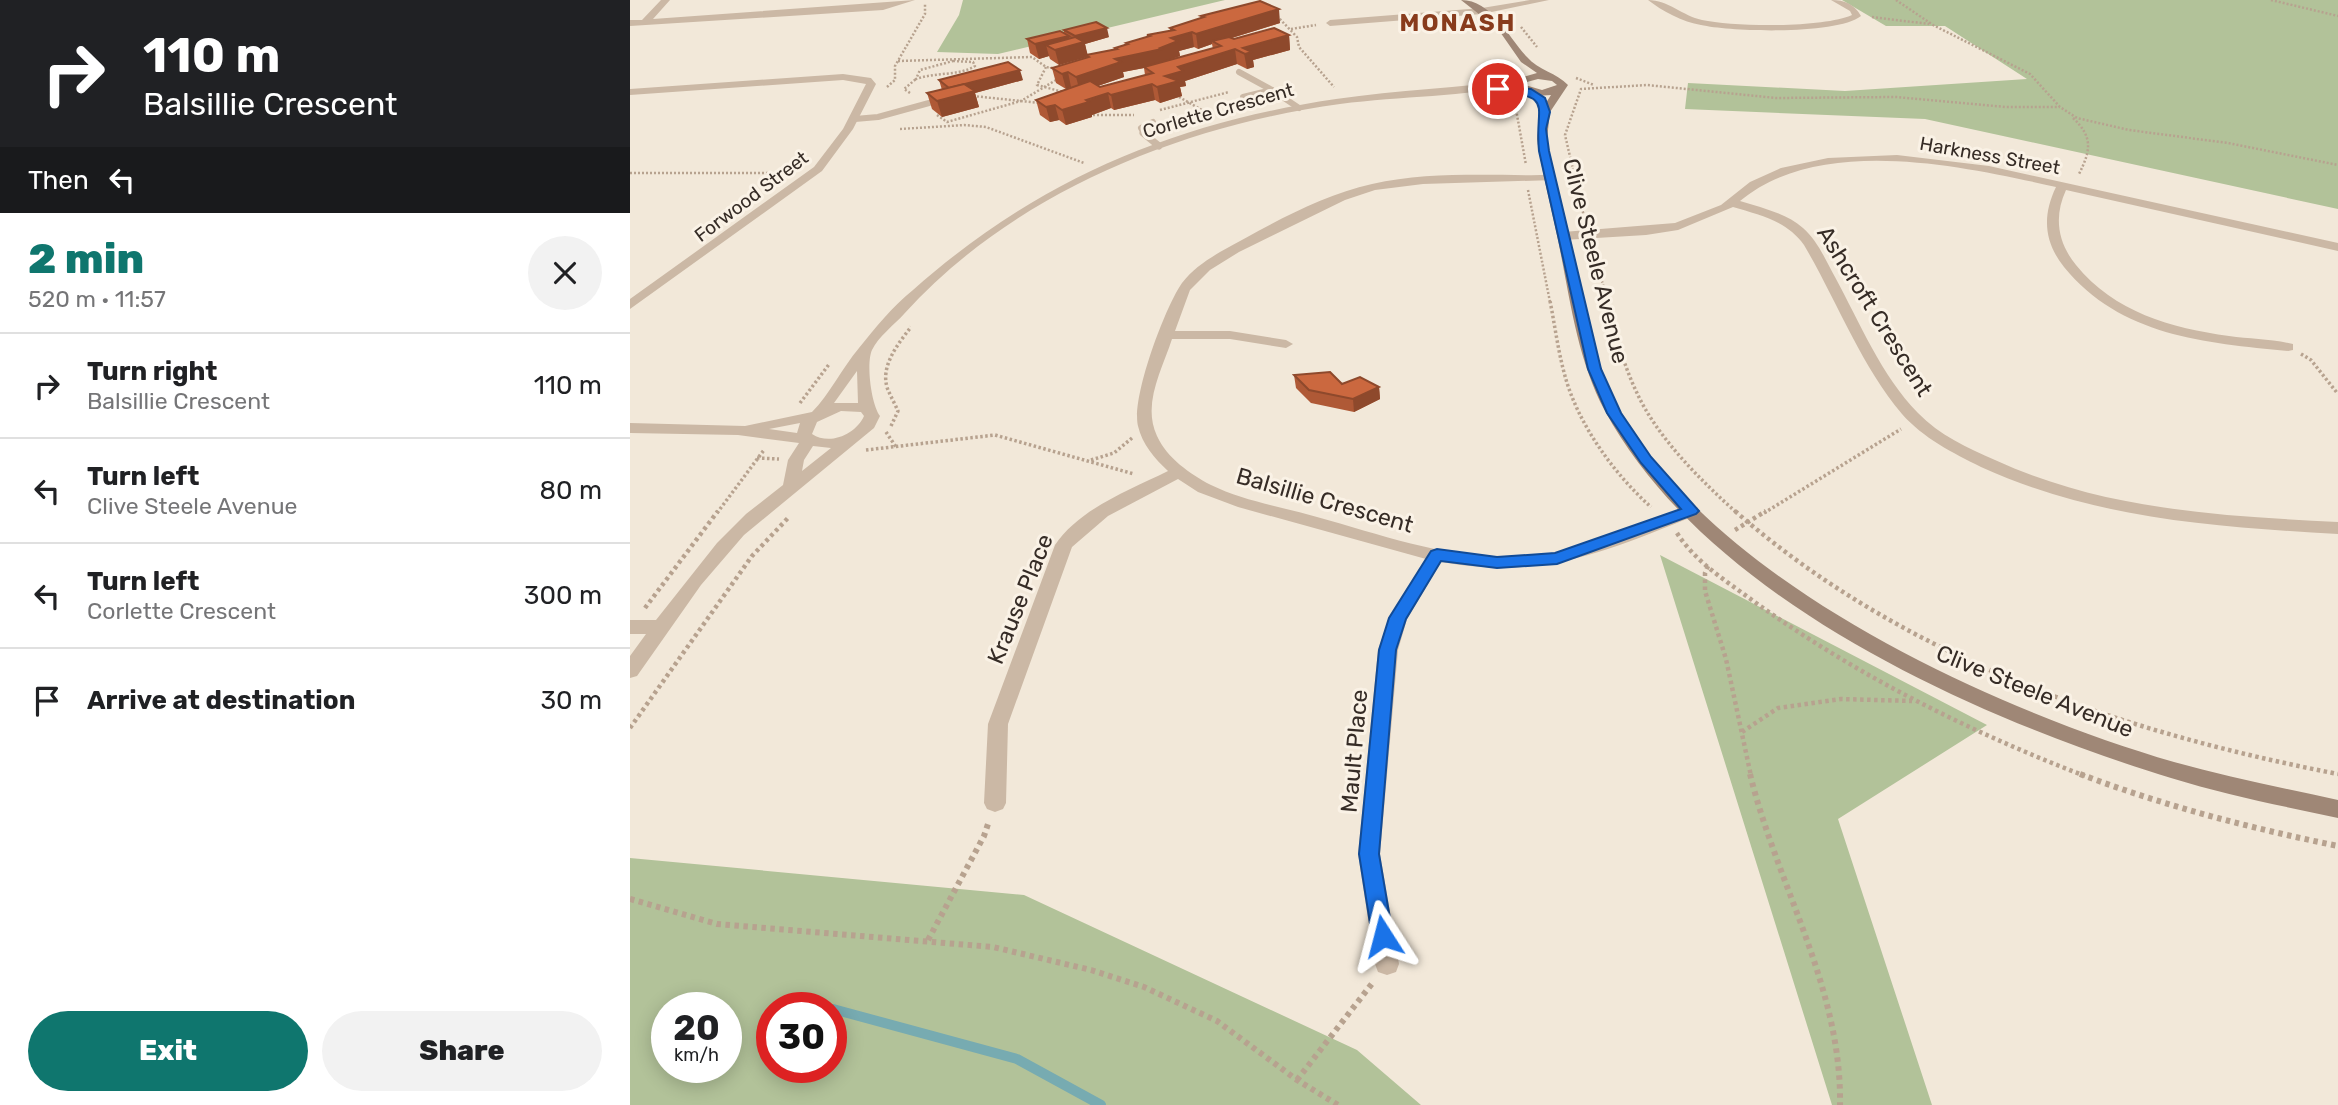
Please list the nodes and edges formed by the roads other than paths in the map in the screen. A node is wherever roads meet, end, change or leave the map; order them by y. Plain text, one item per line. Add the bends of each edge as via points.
1 (666, 0) edge
2 (911, 0) edge
3 (1465, 0) edge
4 (1545, 0) edge
5 (1652, 0) edge
6 (1835, 0) edge
7 (1482, 11) junction
8 (645, 22) junction
9 (630, 23) edge
10 (1330, 23) road end
11 (1524, 60) junction
12 (1239, 72) edge
13 (1549, 77) junction
14 (1526, 86) junction
15 (1272, 90) junction
16 (1559, 90) junction
17 (630, 92) edge
18 (1244, 97) dead end
19 (929, 107) edge
20 (1299, 108) junction
21 (1545, 112) junction
22 (855, 119) junction
23 (1153, 122) dead end
24 (1159, 146) junction
25 (1550, 178) junction
26 (2068, 186) junction
27 (1733, 203) junction
28 (1563, 236) junction
29 (2338, 247) edge
30 (630, 305) edge
31 (1167, 335) junction
32 (1286, 344) dead end
33 (2288, 347) dead end
34 (864, 351) junction
35 (866, 408) junction
36 (817, 415) junction
37 (630, 428) edge
38 (738, 430) junction
39 (808, 439) junction
40 (860, 443) junction
41 (1178, 472) junction
42 (791, 485) junction
43 (1691, 511) junction
44 (2338, 528) edge
45 (1437, 555) junction
46 (631, 626) edge
47 (662, 627) junction
48 (630, 671) edge
49 (995, 803) road end
50 (2338, 809) edge
51 (1387, 964) road end

1 - 8 street
2 - 8 street via 883,7
3 - 7 street
4 - 7 street
5 - 6 street via 1698,22 1720,26 1827,25 1857,16
7 - 10 street
7 - 11 street via 1509,35
8 - 9 street
11 - 13 street
11 - 14 street
12 - 15 lane
13 - 14 street
13 - 16 street via 1562,83
14 - 16 street via 1543,93
14 - 20 street, Corlette Crescent via 1397,94
14 - 21 street via 1541,100
15 - 18 lane
15 - 20 lane
16 - 21 street
17 - 22 street, Forwood Street via 858,77 871,84
19 - 22 lane
20 - 24 street, Corlette Crescent
21 - 25 street, Clive Steele Avenue via 1542,139
22 - 30 street, Forwood Street via 837,149 813,173
23 - 24 lane via 1141,128
24 - 34 street, Corlette Crescent via 1054,192 974,241 904,302
25 - 28 street, Clive Steele Avenue
25 - 31 street, Balsillie Crescent via 1407,183 1332,201 1213,262 1187,285
26 - 27 street, Harkness Street via 1952,162 1861,158 1785,170 1754,184
26 - 29 street, Harkness Street
26 - 33 street via 2050,217 2053,236 2070,268 2100,297 2169,328
27 - 28 street, Harkness Street via 1678,226
27 - 44 street, Ashcroft Crescent via 1778,218 1805,236 1891,389 1917,420 1955,447 2047,489 2102,505 2190,520
28 - 43 street, Clive Steele Avenue via 1594,369 1614,413 1646,460
31 - 32 street via 1230,335
31 - 41 street, Balsillie Crescent via 1143,412 1149,437
34 - 35 street
34 - 36 street, Corlette Crescent
35 - 36 street via 848,405
35 - 40 street via 872,416
36 - 38 street
36 - 39 street, Corlette Crescent via 804,428
37 - 38 street
38 - 39 street
39 - 40 street
39 - 42 street via 796,460
40 - 42 street
41 - 45 street, Balsillie Crescent via 1240,501
41 - 49 street, Krause Place via 1094,517 1064,545 998,724
42 - 47 street via 722,548
43 - 45 street, Balsillie Crescent via 1557,559 1476,562
43 - 50 street, Clive Steele Avenue via 1797,597 1893,656 1960,689 2152,764
45 - 51 street, Mault Place via 1398,618 1388,650 1369,854
46 - 47 street
47 - 48 street

